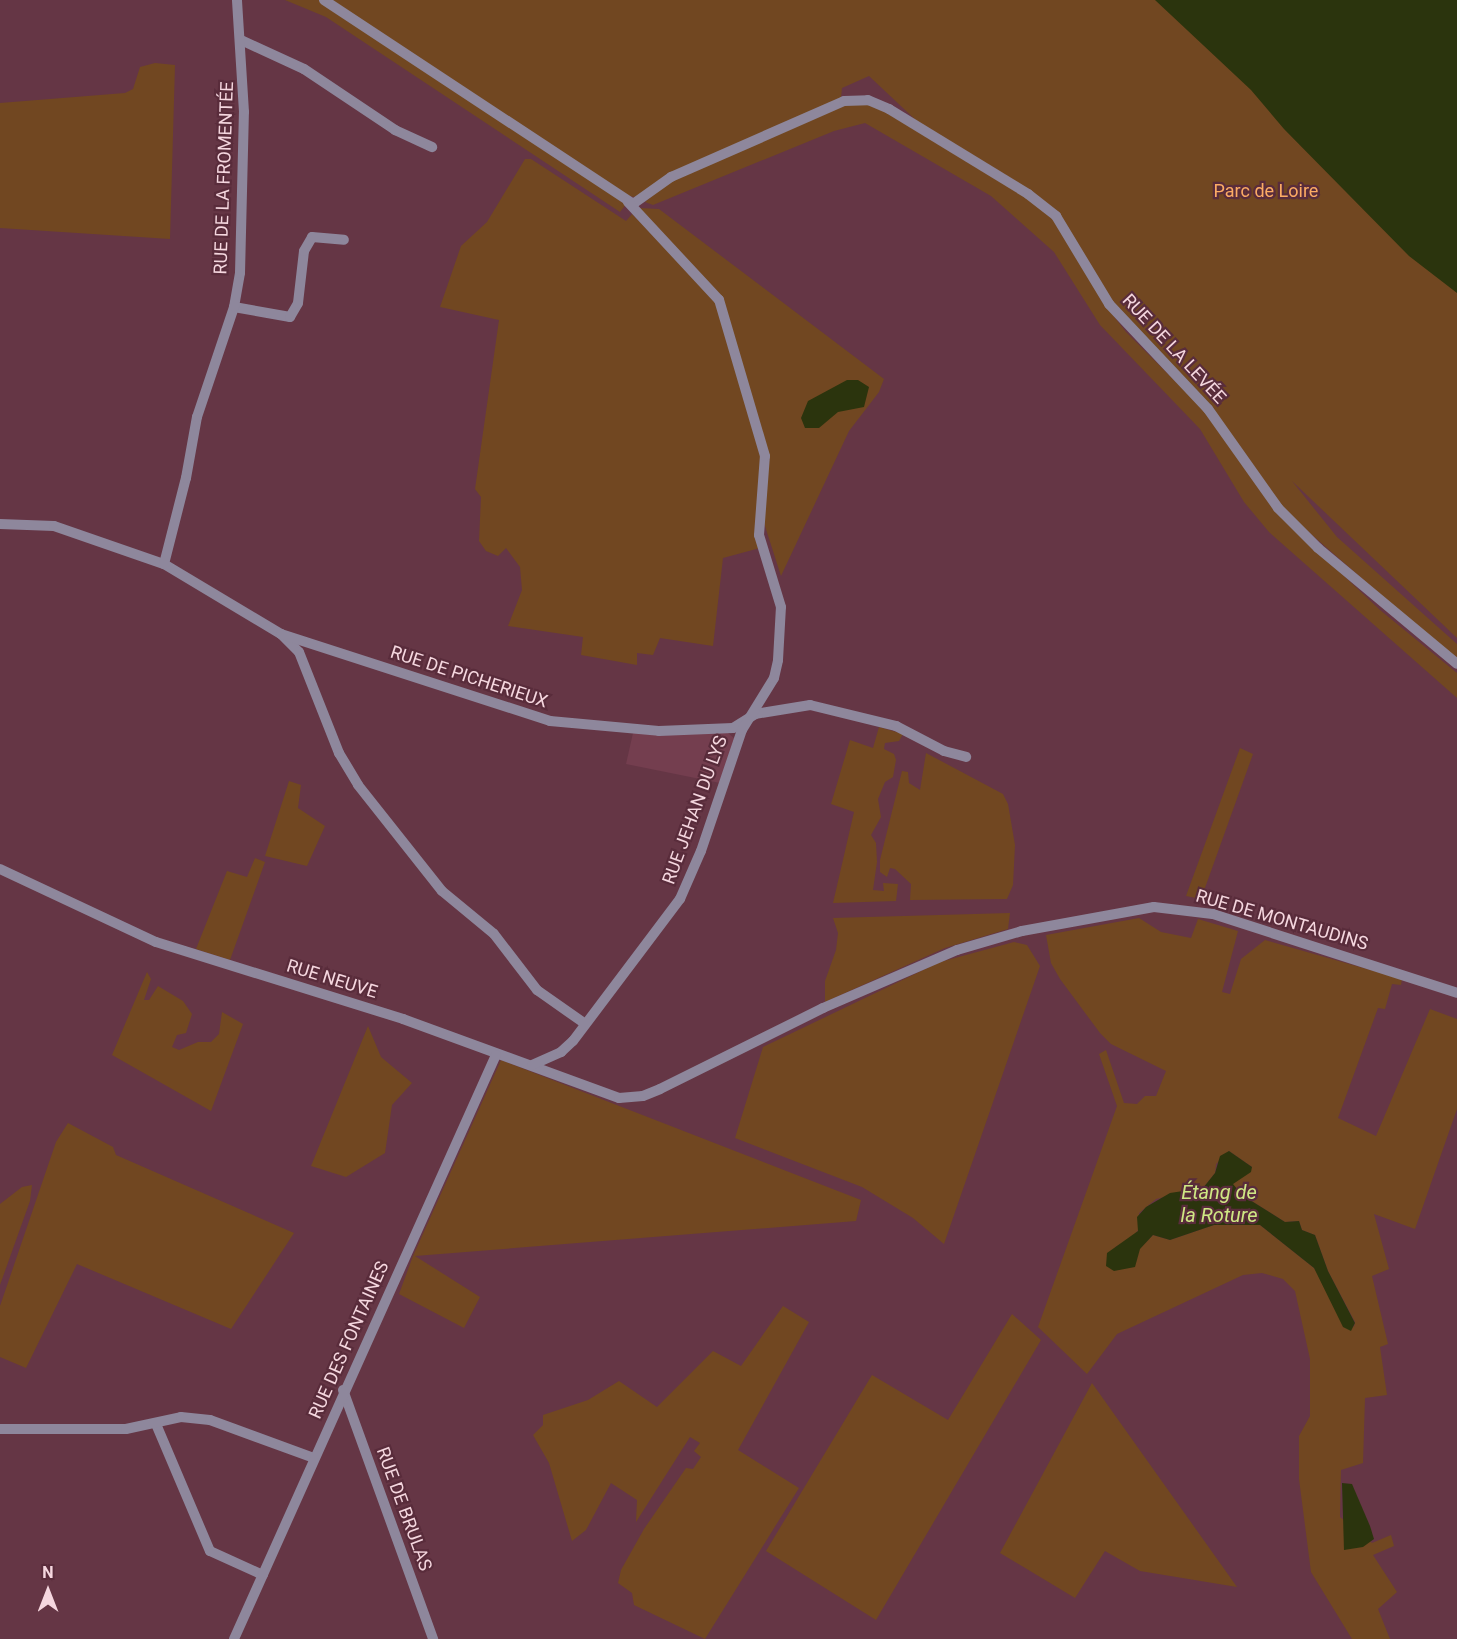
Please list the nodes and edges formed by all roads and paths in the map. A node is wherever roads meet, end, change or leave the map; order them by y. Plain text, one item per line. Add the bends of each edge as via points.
1 (237, 0) edge
2 (324, 0) edge
3 (241, 40) junction
4 (432, 147) dead end
5 (628, 202) junction
6 (344, 240) dead end
7 (234, 307) junction
8 (0, 524) edge
9 (165, 564) junction
10 (281, 634) junction
11 (313, 642) junction
12 (300, 656) junction
13 (1457, 663) edge
14 (755, 714) junction
15 (966, 756) dead end
16 (0, 869) edge
17 (1457, 993) edge
18 (584, 1023) junction
19 (496, 1055) junction
20 (532, 1065) junction
21 (660, 1089) joint
22 (343, 1390) junction
23 (156, 1424) junction
24 (0, 1429) edge
25 (314, 1458) junction
26 (263, 1575) junction
27 (234, 1639) edge
28 (433, 1639) edge

1 - 3 street, RUE DE LA FROMENTÉE
2 - 5 street, RUE JEHAN DU LYS
3 - 4 street via 304,69 395,130
3 - 7 street, RUE DE LA FROMENTÉE via 243,243
5 - 13 street, RUE DE LA LEVÉE via 638,203 671,177 844,101 868,100 884,106 1020,189 1056,216 1109,304 1208,409 1278,508 1318,548
5 - 14 street, RUE JEHAN DU LYS via 718,300 765,456 759,535 781,607 774,678
6 - 7 street via 312,237 304,251 298,303 290,317
7 - 9 street, RUE DE LA FROMENTÉE via 197,417
8 - 9 street via 54,526
9 - 10 street
10 - 11 street, RUE DE PICHERIEUX
10 - 12 street
11 - 12 street via 305,645
11 - 14 street, RUE DE PICHERIEUX via 510,711 582,727 733,729
12 - 18 street via 339,753 358,785 442,891 494,934 537,990
14 - 15 street via 810,705 896,726 944,750
14 - 18 street, RUE JEHAN DU LYS via 742,730 701,851 680,899
16 - 19 street, RUE NEUVE via 166,945 352,1002
17 - 21 street, RUE DE MONTAUDINS via 1184,908 1135,909 957,950
18 - 20 street, RUE JEHAN DU LYS via 561,1052
19 - 20 street, RUE NEUVE
19 - 22 street, RUE DES FONTAINES
20 - 21 street, RUE NEUVE via 619,1098 643,1096
22 - 25 street, RUE DES FONTAINES
22 - 28 street, RUE DE BRULAS
23 - 24 street via 93,1430
23 - 25 street via 181,1417 210,1420
23 - 26 street via 210,1551
25 - 26 street, RUE DES FONTAINES
26 - 27 street, RUE DES FONTAINES

